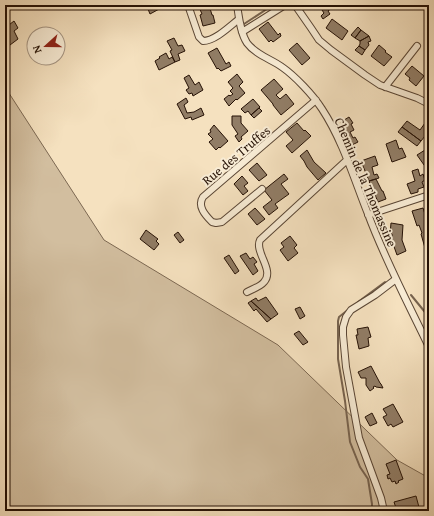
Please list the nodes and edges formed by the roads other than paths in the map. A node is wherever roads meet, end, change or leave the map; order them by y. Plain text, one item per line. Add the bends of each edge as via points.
1 (188, 5) edge
2 (237, 5) edge
3 (286, 5) edge
4 (295, 5) edge
5 (239, 19) junction
6 (242, 32) junction
7 (417, 46) dead end
8 (385, 86) junction
9 (316, 100) junction
10 (429, 104) edge
11 (348, 160) junction
12 (262, 189) dead end
13 (429, 195) edge
14 (368, 215) junction
15 (396, 278) junction
16 (247, 292) dead end
17 (429, 347) edge
18 (384, 511) edge

1 - 5 street via 200,37 204,41 214,38
2 - 5 street, Chemin de la Thomassine
3 - 6 street
4 - 8 street via 326,46 373,81
5 - 6 street, Chemin de la Thomassine
6 - 9 street, Chemin de la Thomassine via 256,52 288,72
7 - 8 street
8 - 10 street
9 - 11 street, Chemin de la Thomassine
9 - 12 street, Rue des Truffes via 200,202 203,211 212,222 219,223
11 - 14 street, Chemin de la Thomassine
11 - 16 street via 260,240 258,245 267,269 266,280
13 - 14 street
14 - 15 street, Chemin de la Thomassine
15 - 17 street, Chemin de la Thomassine
15 - 18 street via 351,310 343,327 346,367 359,438

